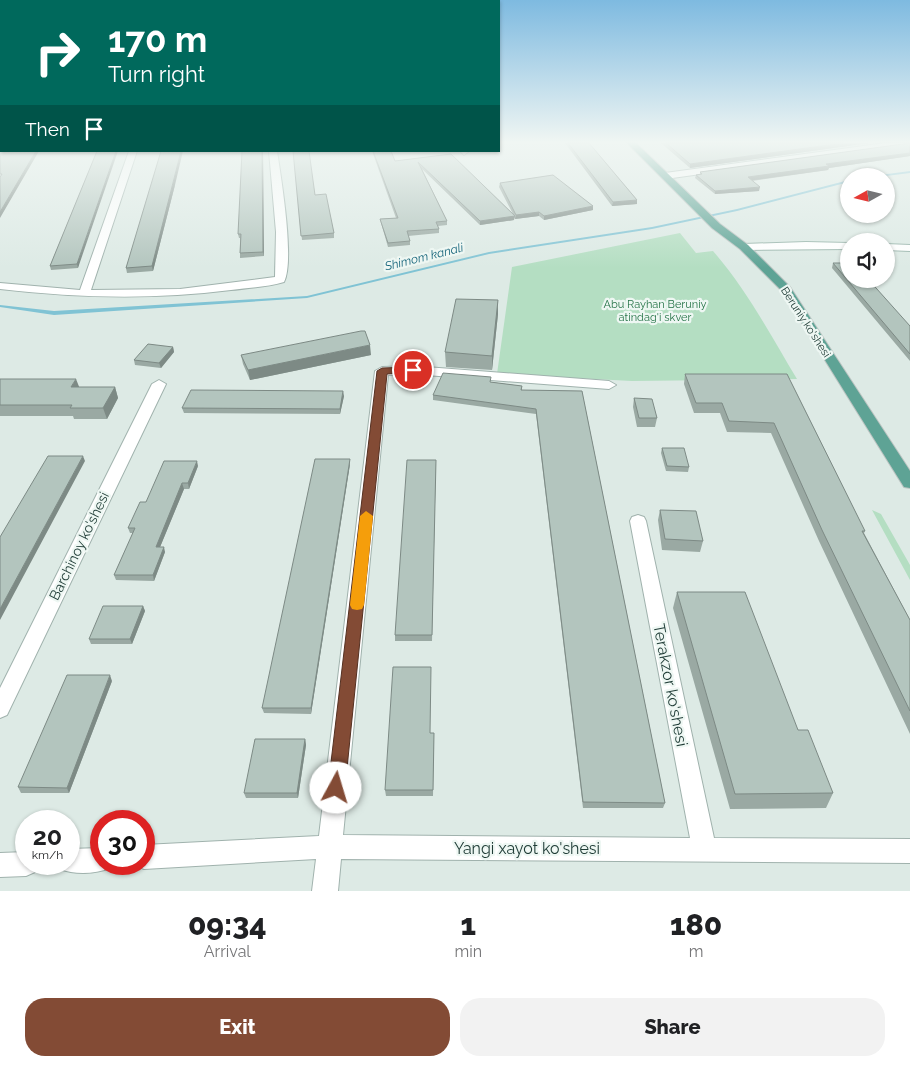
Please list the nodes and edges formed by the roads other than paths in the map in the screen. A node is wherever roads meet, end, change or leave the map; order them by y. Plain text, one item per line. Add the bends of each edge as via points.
1 (122, 185) edge
2 (278, 185) edge
3 (674, 185) edge
4 (840, 246) edge
5 (744, 247) junction
6 (895, 247) edge
7 (910, 248) edge
8 (0, 286) edge
9 (86, 292) junction
10 (159, 384) dead end
11 (609, 384) dead end
12 (910, 483) edge
13 (638, 521) dead end
14 (0, 709) edge
15 (330, 848) junction
16 (704, 849) junction
17 (910, 851) edge
18 (155, 856) edge
19 (15, 864) edge
20 (0, 865) edge
21 (325, 891) edge

1 - 9 street
2 - 9 street via 282,223 280,280 146,294
3 - 5 main road, Beruniy ko'shesi via 716,226
4 - 5 street
5 - 12 main road, Beruniy ko'shesi via 786,289
6 - 7 street
8 - 9 street
10 - 14 street, Barchinoy ko'shesi
11 - 15 street via 450,372 382,371
13 - 16 street, Terakzor ko'shesi
15 - 16 street, Yangi xayot ko'shesi
15 - 18 street, Yangi xayot ko'shesi
15 - 21 street
16 - 17 street, Yangi xayot ko'shesi
19 - 20 street

